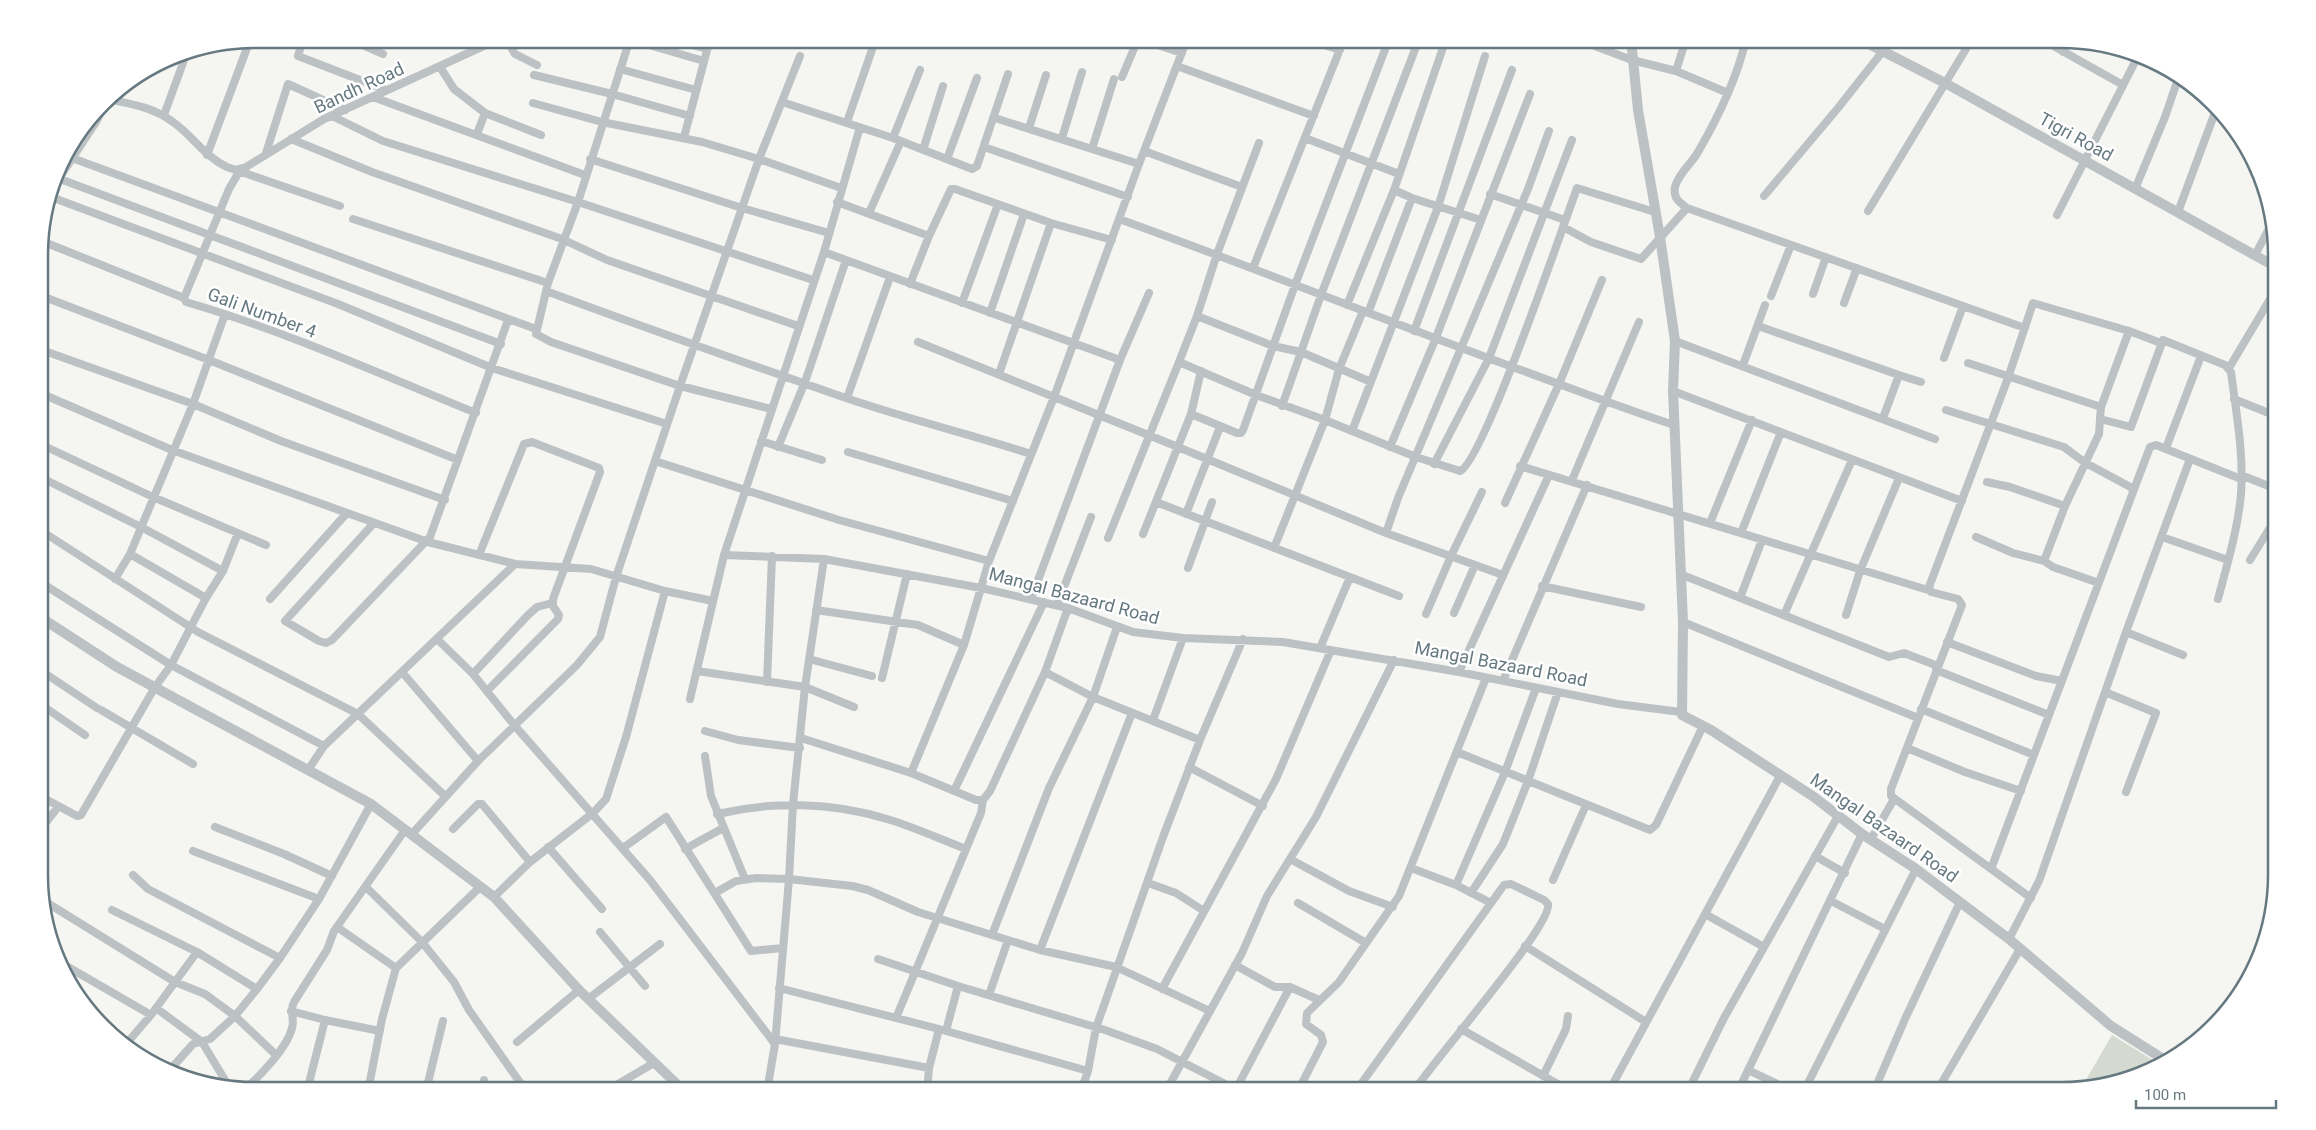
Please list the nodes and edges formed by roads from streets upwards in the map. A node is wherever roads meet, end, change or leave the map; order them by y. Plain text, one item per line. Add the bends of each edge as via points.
1 (247, 48) edge
2 (300, 48) edge
3 (369, 48) edge
4 (481, 48) edge
5 (511, 48) edge
6 (626, 48) edge
7 (660, 48) edge
8 (704, 48) edge
9 (873, 48) edge
10 (1133, 48) edge
11 (1166, 48) edge
12 (1184, 48) edge
13 (1334, 48) edge
14 (1387, 48) edge
15 (1416, 48) edge
16 (1443, 48) edge
17 (1600, 48) edge
18 (1631, 48) edge
19 (1683, 48) edge
20 (1743, 48) edge
21 (1877, 48) edge
22 (1967, 48) edge
23 (2056, 48) edge
24 (2065, 48) edge
25 (708, 49) joint
26 (1340, 50) joint
27 (1883, 51) junction
28 (2063, 52) junction
29 (1182, 53) junction
30 (383, 54) dead end
31 (800, 56) dead end
32 (1485, 56) dead end
33 (184, 59) edge
34 (1632, 60) junction
35 (704, 61) junction
36 (2135, 61) edge
37 (537, 65) dead end
38 (1177, 66) junction
39 (440, 67) junction
40 (620, 69) junction
41 (920, 70) dead end
42 (1512, 70) dead end
43 (1676, 71) junction
44 (1082, 72) dead end
45 (1008, 74) dead end
46 (534, 75) dead end
47 (1046, 75) dead end
48 (977, 78) dead end
49 (2177, 82) edge
50 (1946, 83) junction
51 (2123, 85) junction
52 (943, 86) dead end
53 (386, 90) junction
54 (696, 90) junction
55 (1728, 93) junction
56 (612, 94) junction
57 (1530, 94) dead end
58 (373, 96) junction
59 (118, 99) edge
60 (782, 102) junction
61 (533, 103) dead end
62 (345, 110) junction
63 (485, 113) junction
64 (2214, 115) edge
65 (164, 116) junction
66 (332, 116) junction
67 (690, 116) junction
68 (1314, 116) junction
69 (995, 118) junction
70 (602, 122) junction
71 (847, 122) junction
72 (860, 127) junction
73 (1029, 128) junction
74 (1549, 131) dead end
75 (477, 134) junction
76 (541, 135) dead end
77 (84, 136) edge
78 (684, 137) junction
79 (1062, 138) junction
80 (1305, 138) junction
81 (290, 139) junction
82 (897, 140) junction
83 (1572, 140) dead end
84 (1259, 143) dead end
85 (984, 147) junction
86 (1092, 149) junction
87 (923, 150) junction
88 (1144, 151) junction
89 (266, 153) junction
90 (207, 155) junction
91 (1346, 155) junction
92 (72, 158) joint
93 (759, 158) junction
94 (590, 159) junction
95 (947, 159) junction
96 (2083, 160) junction
97 (1139, 164) junction
98 (1372, 165) junction
99 (237, 171) junction
100 (1399, 174) junction
101 (63, 175) edge
102 (585, 175) junction
103 (1242, 187) junction
104 (841, 188) junction
105 (2135, 189) junction
106 (1394, 190) junction
107 (1490, 194) junction
108 (1128, 196) junction
109 (1764, 196) dead end
110 (1412, 198) junction
111 (56, 199) edge
112 (578, 202) junction
113 (837, 202) junction
114 (998, 204) junction
115 (1522, 205) junction
116 (340, 206) dead end
117 (1438, 206) junction
118 (742, 208) junction
119 (1687, 208) junction
120 (219, 211) junction
121 (870, 212) junction
122 (1544, 212) junction
123 (1655, 212) junction
124 (1868, 212) dead end
125 (2178, 212) junction
126 (1459, 213) junction
127 (1024, 214) junction
128 (2057, 215) dead end
129 (353, 219) dead end
130 (1119, 219) junction
131 (1481, 220) junction
132 (1051, 223) junction
133 (1564, 223) junction
134 (2267, 232) edge
135 (829, 233) junction
136 (210, 234) junction
137 (929, 236) junction
138 (1660, 237) junction
139 (562, 240) junction
140 (1112, 240) junction
141 (48, 244) edge
142 (1791, 245) junction
143 (727, 251) junction
144 (824, 252) junction
145 (1217, 254) junction
146 (202, 255) junction
147 (2255, 255) junction
148 (1826, 257) junction
149 (846, 260) junction
150 (2268, 262) edge
151 (1252, 268) junction
152 (1856, 268) junction
153 (890, 277) junction
154 (813, 280) junction
155 (1602, 280) dead end
156 (910, 284) junction
157 (1295, 285) junction
158 (547, 287) junction
159 (1150, 293) dead end
160 (1813, 294) dead end
161 (1321, 295) junction
162 (1771, 296) dead end
163 (711, 297) junction
164 (48, 298) edge
165 (184, 298) junction
166 (2268, 302) edge
167 (962, 303) junction
168 (1844, 303) dead end
169 (1347, 305) junction
170 (1765, 305) dead end
171 (1964, 306) junction
172 (1366, 312) junction
173 (990, 313) junction
174 (225, 314) junction
175 (1197, 316) junction
176 (508, 320) junction
177 (1639, 322) dead end
178 (1016, 323) junction
179 (1395, 323) junction
180 (798, 326) junction
181 (1758, 326) junction
182 (2025, 328) junction
183 (536, 329) junction
184 (1414, 331) junction
185 (2129, 331) junction
186 (1435, 340) junction
187 (1676, 341) junction
188 (918, 342) dead end
189 (1073, 342) junction
190 (2161, 343) junction
191 (501, 344) junction
192 (1273, 346) junction
193 (694, 347) junction
194 (1462, 348) junction
195 (48, 351) edge
196 (1301, 352) junction
197 (2201, 356) junction
198 (1489, 358) junction
199 (1944, 358) dead end
200 (209, 360) junction
201 (1120, 360) junction
202 (1179, 362) junction
203 (1968, 363) dead end
204 (1743, 365) junction
205 (1512, 366) junction
206 (492, 368) junction
207 (2229, 368) junction
208 (1339, 369) junction
209 (1201, 371) junction
210 (999, 374) junction
211 (783, 375) junction
212 (1899, 375) junction
213 (2008, 378) junction
214 (805, 382) junction
215 (1371, 382) junction
216 (1921, 382) dead end
217 (1558, 384) junction
218 (680, 386) junction
219 (1673, 391) junction
220 (48, 396) edge
221 (1256, 396) junction
222 (1054, 397) junction
223 (847, 398) junction
224 (2234, 398) junction
225 (1605, 402) junction
226 (193, 404) junction
227 (1282, 406) junction
228 (2101, 407) junction
229 (771, 409) junction
230 (1946, 410) dead end
231 (2268, 413) edge
232 (476, 414) junction
233 (1191, 414) junction
234 (1099, 415) junction
235 (1883, 418) junction
236 (1326, 420) junction
237 (1752, 420) junction
238 (2100, 420) junction
239 (667, 424) junction
240 (1674, 425) junction
241 (1991, 425) junction
242 (1220, 427) junction
243 (1352, 431) junction
244 (1781, 432) junction
245 (1148, 435) junction
246 (1935, 439) dead end
247 (761, 441) junction
248 (1178, 446) junction
249 (778, 447) junction
250 (1390, 447) junction
251 (48, 448) edge
252 (2166, 448) junction
253 (172, 450) junction
254 (848, 452) dead end
255 (1031, 454) junction
256 (1416, 457) junction
257 (1208, 459) junction
258 (2190, 459) junction
259 (458, 460) junction
260 (655, 460) junction
261 (822, 460) dead end
262 (1852, 460) junction
263 (2084, 462) junction
264 (1434, 464) junction
265 (1520, 466) junction
266 (1549, 475) junction
267 (2241, 477) junction
268 (1899, 478) junction
269 (1572, 480) junction
270 (48, 481) edge
271 (1987, 482) dead end
272 (1587, 485) junction
273 (2268, 486) edge
274 (2134, 489) junction
275 (744, 490) junction
276 (1482, 492) dead end
277 (1295, 495) junction
278 (153, 497) junction
279 (446, 500) junction
280 (1013, 501) junction
281 (1962, 501) junction
282 (1156, 502) junction
283 (1212, 502) dead end
284 (1505, 503) dead end
285 (2065, 506) junction
286 (1678, 513) junction
287 (346, 514) junction
288 (1186, 514) junction
289 (1091, 517) dead end
290 (1204, 521) junction
291 (374, 523) junction
292 (1710, 523) junction
293 (141, 527) junction
294 (2268, 531) edge
295 (238, 533) junction
296 (1386, 533) junction
297 (1741, 533) junction
298 (1143, 534) dead end
299 (48, 535) edge
300 (1976, 537) dead end
301 (2162, 537) junction
302 (1108, 538) dead end
303 (1762, 540) junction
304 (428, 542) junction
305 (266, 545) dead end
306 (1274, 548) junction
307 (130, 554) junction
308 (479, 555) junction
309 (724, 555) junction
310 (1811, 555) junction
311 (772, 556) junction
312 (1451, 556) junction
313 (824, 559) junction
314 (989, 560) junction
315 (2228, 560) junction
316 (2250, 560) dead end
317 (2044, 561) junction
318 (515, 564) junction
319 (1475, 565) junction
320 (566, 568) junction
321 (1188, 568) dead end
322 (222, 571) junction
323 (1860, 571) junction
324 (907, 574) junction
325 (1680, 574) junction
326 (1503, 575) junction
327 (616, 577) junction
328 (1350, 577) junction
329 (115, 579) junction
330 (2099, 582) junction
331 (1542, 586) junction
332 (48, 587) edge
333 (981, 588) junction
334 (1928, 590) junction
335 (665, 591) junction
336 (1399, 596) dead end
337 (206, 598) junction
338 (270, 598) dead end
339 (1740, 598) junction
340 (1031, 599) junction
341 (2218, 599) dead end
342 (713, 601) junction
343 (1044, 602) junction
344 (552, 603) junction
345 (1057, 605) junction
346 (1641, 607) dead end
347 (1068, 608) junction
348 (816, 610) junction
349 (1454, 613) dead end
350 (1426, 614) dead end
351 (1784, 615) junction
352 (1846, 615) dead end
353 (48, 622) edge
354 (897, 622) junction
355 (1683, 622) junction
356 (1117, 627) junction
357 (190, 628) junction
358 (2126, 632) junction
359 (1183, 638) junction
360 (437, 639) junction
361 (1242, 639) junction
362 (1947, 642) junction
363 (964, 645) junction
364 (1320, 648) junction
365 (1331, 650) junction
366 (2183, 655) dead end
367 (809, 659) junction
368 (1394, 660) junction
369 (171, 665) junction
370 (1937, 668) junction
371 (697, 671) junction
372 (402, 672) junction
373 (1045, 672) junction
374 (1459, 672) junction
375 (473, 674) junction
376 (48, 675) edge
377 (872, 676) dead end
378 (882, 678) dead end
379 (1486, 678) junction
380 (1503, 681) junction
381 (2062, 681) junction
382 (767, 682) junction
383 (155, 687) junction
384 (805, 687) junction
385 (1536, 688) junction
386 (487, 691) junction
387 (1558, 692) junction
388 (2105, 692) junction
389 (1093, 696) junction
390 (690, 699) dead end
391 (854, 707) dead end
392 (1921, 709) junction
393 (48, 710) edge
394 (1681, 712) junction
395 (1132, 713) junction
396 (358, 714) junction
397 (2049, 715) junction
398 (1918, 718) junction
399 (1153, 720) junction
400 (515, 726) junction
401 (1703, 726) junction
402 (132, 728) junction
403 (705, 731) dead end
404 (85, 735) dead end
405 (801, 738) junction
406 (1200, 740) junction
407 (324, 746) junction
408 (800, 748) junction
409 (1907, 748) junction
410 (1457, 752) junction
411 (2034, 755) junction
412 (705, 756) dead end
413 (478, 761) junction
414 (193, 764) dead end
415 (1189, 767) junction
416 (308, 770) junction
417 (1505, 772) junction
418 (911, 773) junction
419 (1780, 776) junction
420 (1528, 781) junction
421 (954, 791) junction
422 (2020, 792) junction
423 (2126, 792) dead end
424 (445, 796) junction
425 (1894, 798) junction
426 (983, 800) junction
427 (48, 801) edge
428 (371, 804) junction
429 (793, 804) junction
430 (1586, 805) junction
431 (1263, 806) junction
432 (58, 807) junction
433 (593, 812) junction
434 (717, 814) junction
435 (1838, 816) junction
436 (48, 820) edge
437 (216, 827) dead end
438 (723, 828) junction
439 (453, 829) dead end
440 (408, 832) junction
441 (1866, 837) junction
442 (548, 847) junction
443 (623, 848) junction
444 (685, 849) junction
445 (966, 849) junction
446 (193, 851) dead end
447 (1816, 856) junction
448 (1290, 859) junction
449 (530, 862) junction
450 (1411, 868) junction
451 (1916, 869) junction
452 (1991, 869) junction
453 (1845, 872) junction
454 (133, 875) dead end
455 (332, 876) junction
456 (745, 879) junction
457 (789, 879) junction
458 (1553, 880) dead end
459 (1148, 883) junction
460 (1456, 885) junction
461 (480, 886) junction
462 (366, 887) junction
463 (715, 893) junction
464 (1471, 893) junction
465 (494, 897) junction
466 (2031, 898) junction
467 (318, 899) junction
468 (1831, 901) junction
469 (1960, 902) junction
470 (1298, 903) dead end
471 (1491, 903) junction
472 (49, 904) edge
473 (1393, 908) junction
474 (602, 909) dead end
475 (112, 910) dead end
476 (1204, 910) junction
477 (1705, 914) junction
478 (937, 918) junction
479 (338, 926) junction
480 (1885, 929) junction
481 (600, 932) dead end
482 (992, 935) junction
483 (2009, 939) junction
484 (1008, 940) junction
485 (422, 942) junction
486 (1366, 943) junction
487 (660, 944) dead end
488 (1525, 946) junction
489 (1764, 947) junction
490 (783, 948) junction
491 (1040, 950) junction
492 (2020, 950) junction
493 (198, 952) junction
494 (280, 958) junction
495 (878, 959) dead end
496 (1235, 965) junction
497 (69, 967) edge
498 (630, 967) junction
499 (1116, 967) junction
500 (396, 968) junction
501 (914, 972) junction
502 (175, 982) junction
503 (645, 986) dead end
504 (958, 986) junction
505 (1290, 987) junction
506 (257, 988) junction
507 (779, 988) junction
508 (1162, 989) junction
509 (579, 990) junction
510 (989, 996) junction
511 (588, 999) junction
512 (1319, 1000) junction
513 (291, 1011) junction
514 (1210, 1011) junction
515 (154, 1012) junction
516 (234, 1016) junction
517 (1568, 1016) dead end
518 (896, 1018) junction
519 (325, 1020) junction
520 (443, 1021) dead end
521 (1646, 1022) junction
522 (2111, 1026) junction
523 (1096, 1028) junction
524 (1461, 1029) junction
525 (942, 1030) junction
526 (380, 1031) junction
527 (129, 1041) edge
528 (202, 1042) junction
529 (517, 1042) dead end
530 (775, 1042) junction
531 (276, 1055) junction
532 (2160, 1057) edge
533 (2158, 1059) edge
534 (654, 1063) junction
535 (1181, 1063) junction
536 (173, 1066) edge
537 (929, 1068) junction
538 (1748, 1070) junction
539 (1088, 1071) junction
540 (1543, 1076) junction
541 (225, 1081) edge
542 (252, 1082) edge
543 (309, 1082) edge
544 (370, 1082) edge
545 (428, 1082) edge
546 (520, 1082) edge
547 (621, 1082) edge
548 (674, 1082) edge
549 (768, 1082) edge
550 (928, 1082) edge
551 (1084, 1082) edge
552 (1171, 1082) edge
553 (1220, 1082) edge
554 (1241, 1082) edge
555 (1303, 1082) edge
556 (1362, 1082) edge
557 (1421, 1082) edge
558 (1554, 1082) edge
559 (1614, 1082) edge
560 (1692, 1082) edge
561 (1742, 1082) edge
562 (1773, 1082) edge
563 (1808, 1082) edge
564 (1878, 1082) edge
565 (1942, 1082) edge

1 - 90 street
2 - 53 street via 298,56
3 - 30 street
4 - 39 street, Bandh Road
5 - 37 street via 515,54
6 - 40 street
7 - 35 street
8 - 25 street
9 - 71 street
10 - 86 street via 1118,78
11 - 29 street
12 - 29 street
13 - 26 street
14 - 91 street
15 - 98 street
16 - 100 street
17 - 34 street
18 - 34 street
19 - 43 street
20 - 55 street
21 - 27 street, Tigri Road
22 - 50 street
23 - 28 street
24 - 28 street
25 - 35 street
26 - 68 street
27 - 50 street, Tigri Road
27 - 109 street
28 - 51 street
29 - 38 street
31 - 60 street
32 - 117 street
33 - 65 street
34 - 43 street
34 - 123 street
35 - 54 street
36 - 51 street
38 - 68 street
38 - 88 street
39 - 53 street, Bandh Road
39 - 63 street via 454,89
40 - 54 street
40 - 56 street
41 - 82 street
42 - 126 street
43 - 55 street
44 - 79 street
45 - 69 street
46 - 56 street
47 - 73 street
48 - 95 street
49 - 105 street
50 - 96 street, Tigri Road
50 - 124 street
51 - 96 street
52 - 87 street
53 - 58 street, Bandh Road
54 - 67 street
55 - 119 street via 1696,155 1675,185 1677,201
56 - 67 street
56 - 70 street
57 - 107 street
58 - 62 street, Bandh Road
58 - 75 street
59 - 65 street
60 - 71 street
60 - 93 street
61 - 70 street
62 - 66 street, Bandh Road
62 - 89 street via 288,84
63 - 75 street
63 - 76 street
64 - 125 street
65 - 90 street
66 - 81 street, Bandh Road
66 - 112 street via 383,141
67 - 78 street
68 - 80 street
69 - 73 street
69 - 85 street
70 - 78 street
70 - 94 street
71 - 72 street
72 - 82 street
72 - 104 street
73 - 79 street
74 - 115 street
75 - 102 street
77 - 92 street
78 - 93 street
79 - 86 street
80 - 91 street
80 - 151 street
81 - 89 street, Bandh Road
81 - 139 street
82 - 87 street
82 - 121 street
83 - 122 street
84 - 103 street
85 - 95 street via 976,168 969,169
85 - 108 street
86 - 97 street
87 - 95 street
88 - 97 street
88 - 103 street
89 - 99 street, Bandh Road
90 - 99 street
91 - 98 street
91 - 157 street
92 - 120 street
93 - 104 street
93 - 118 street
94 - 102 street
94 - 118 street
96 - 105 street, Tigri Road
96 - 128 street
97 - 108 street
98 - 100 street
98 - 161 street
99 - 116 street
99 - 120 street
100 - 106 street
101 - 136 street
102 - 112 street
103 - 145 street
104 - 113 street
105 - 125 street, Tigri Road
106 - 110 street
106 - 169 street
107 - 115 street
107 - 131 street
108 - 130 street
110 - 117 street
110 - 172 street
111 - 146 street
112 - 139 street
112 - 143 street
113 - 121 street
113 - 135 street
114 - 127 street
114 - 137 street via 951,189
114 - 167 street
115 - 122 street
115 - 194 street
117 - 126 street
117 - 179 street
118 - 135 street
118 - 143 street
119 - 138 street
119 - 142 street
120 - 136 street
120 - 176 street
121 - 137 street
122 - 133 street
122 - 198 street
123 - 133 street via 1577,188
123 - 138 street
125 - 147 street, Tigri Road
126 - 131 street
126 - 184 street
127 - 132 street
127 - 173 street
129 - 158 street
130 - 140 street
130 - 145 street
131 - 186 street
132 - 140 street
132 - 178 street
133 - 138 street via 1591,242 1641,259
133 - 205 street
134 - 147 street
135 - 144 street
136 - 146 street
136 - 191 street
137 - 156 street
138 - 187 street
139 - 158 street
139 - 163 street via 607,260
140 - 189 street
141 - 165 street, Gali Number 4
142 - 148 street
142 - 162 street
143 - 154 street
143 - 163 street
144 - 149 street
144 - 154 street
145 - 151 street
145 - 175 street
146 - 165 street
146 - 206 street via 338,304
147 - 150 street, Tigri Road
148 - 152 street
148 - 160 street
149 - 153 street
149 - 214 street
151 - 157 street
152 - 168 street
152 - 171 street
153 - 156 street
153 - 223 street
154 - 180 street
155 - 217 street
156 - 167 street
157 - 161 street
157 - 192 street
158 - 183 street
158 - 193 street
159 - 201 street
161 - 169 street
161 - 196 street
163 - 180 street
163 - 193 street
164 - 200 street
165 - 174 street, Gali Number 4 via 186,302
166 - 207 street
167 - 173 street
169 - 172 street
170 - 181 street
171 - 182 street
171 - 199 street
172 - 179 street
172 - 208 street
173 - 178 street
174 - 200 street
174 - 232 street, Gali Number 4
175 - 192 street
175 - 202 street
176 - 183 street
176 - 191 street
177 - 225 street
178 - 189 street
178 - 210 street
179 - 184 street
179 - 215 street
180 - 211 street
181 - 204 street
181 - 212 street
182 - 185 street via 2035,302
182 - 213 street
183 - 218 street via 540,338 550,342
184 - 186 street
185 - 190 street
185 - 228 street
186 - 194 street
186 - 250 street
187 - 204 street
187 - 219 street
188 - 210 street
189 - 201 street
189 - 222 street
190 - 197 street via 2163,340
190 - 238 street via 2131,427
191 - 206 street
192 - 196 street
192 - 221 street
193 - 211 street
193 - 218 street
194 - 198 street
194 - 256 street
195 - 226 street
196 - 208 street
196 - 227 street
197 - 207 street
197 - 252 street
198 - 205 street
198 - 264 street
200 - 226 street
200 - 259 street
201 - 234 street
202 - 209 street
202 - 245 street
203 - 213 street
204 - 235 street
205 - 217 street
205 - 264 street via 1466,468 1454,471
206 - 232 street
206 - 239 street
207 - 224 street
208 - 215 street
208 - 236 street
209 - 221 street
209 - 233 street
210 - 222 street
211 - 214 street
211 - 229 street
212 - 216 street
212 - 235 street
213 - 228 street
213 - 241 street
214 - 223 street
214 - 249 street
215 - 243 street
217 - 225 street
217 - 265 street
218 - 229 street
218 - 239 street
219 - 237 street
219 - 240 street
220 - 253 street
221 - 227 street
221 - 242 street via 1241,433
222 - 234 street
222 - 255 street
223 - 255 street
224 - 231 street
224 - 267 street via 2242,457
225 - 240 street
225 - 269 street
226 - 253 street
226 - 279 street via 281,441
227 - 236 street
228 - 238 street
229 - 247 street
230 - 241 street
232 - 259 street
233 - 242 street
233 - 248 street
234 - 245 street
234 - 340 street
235 - 246 street
236 - 243 street
236 - 277 street
237 - 244 street
237 - 292 street
238 - 263 street via 2098,434
239 - 260 street
240 - 286 street
241 - 263 street via 2064,447
241 - 281 street
242 - 257 street
243 - 250 street
244 - 262 street
244 - 297 street
245 - 248 street
245 - 302 street
247 - 249 street
247 - 275 street
248 - 257 street
248 - 282 street
249 - 261 street
250 - 256 street
251 - 278 street
252 - 258 street
252 - 274 street via 2150,447
253 - 278 street
253 - 287 street
254 - 280 street
255 - 280 street
256 - 264 street
256 - 296 street
257 - 277 street
257 - 288 street
258 - 267 street
258 - 301 street
259 - 279 street
260 - 275 street
260 - 327 street
262 - 268 street
262 - 310 street
263 - 274 street
263 - 285 street
265 - 266 street
265 - 284 street
266 - 269 street
266 - 326 street
267 - 273 street
267 - 315 street via 2239,512
268 - 281 street
268 - 323 street
269 - 272 street
270 - 293 street
271 - 285 street
272 - 286 street
272 - 331 street
274 - 330 street
275 - 309 street
275 - 314 street via 839,520
276 - 312 street
277 - 296 street
277 - 306 street
278 - 293 street
278 - 295 street
279 - 304 street
280 - 314 street
281 - 334 street
282 - 288 street
282 - 298 street
283 - 290 street
285 - 317 street
286 - 292 street
286 - 325 street
287 - 291 street
287 - 338 street
288 - 290 street
289 - 345 street
290 - 306 street
290 - 321 street
291 - 304 street
291 - 304 street via 285,621 319,641 326,643 332,640
292 - 297 street
293 - 307 street
293 - 322 street
294 - 316 street
295 - 305 street
295 - 322 street
296 - 312 street
297 - 303 street
299 - 329 street
300 - 317 street via 2013,553
301 - 315 street
301 - 358 street
303 - 310 street
303 - 339 street
304 - 308 street
306 - 328 street
307 - 329 street
307 - 337 street
308 - 318 street
308 - 320 street via 520,448 529,442 599,469
309 - 311 street, Mangal Bazaard Road
309 - 342 street
310 - 323 street
310 - 351 street
311 - 313 street, Mangal Bazaard Road
311 - 382 street
312 - 319 street
312 - 350 street
313 - 324 street, Mangal Bazaard Road
313 - 348 street
314 - 333 street
315 - 341 street
317 - 330 street
318 - 320 street
318 - 360 street
319 - 326 street
319 - 349 street
320 - 327 street via 590,569
320 - 344 street
322 - 337 street
323 - 334 street
323 - 352 street
324 - 333 street, Mangal Bazaard Road
324 - 354 street
325 - 339 street
325 - 355 street
326 - 374 street
327 - 335 street
327 - 400 street via 596,644
328 - 336 street
328 - 364 street
329 - 357 street
330 - 381 street
331 - 346 street
331 - 380 street
332 - 369 street
333 - 340 street, Mangal Bazaard Road
333 - 363 street
334 - 362 street via 1962,602
335 - 342 street
335 - 433 street via 610,790
337 - 357 street
339 - 351 street
340 - 343 street, Mangal Bazaard Road
342 - 371 street
343 - 345 street, Mangal Bazaard Road
343 - 421 street
344 - 375 street via 537,607 528,615
344 - 386 street via 559,614 558,619
345 - 347 street, Mangal Bazaard Road
347 - 356 street, Mangal Bazaard Road
347 - 373 street
348 - 354 street
348 - 367 street
351 - 370 street via 1890,657 1904,653
353 - 383 street via 116,667
354 - 363 street via 918,625
354 - 378 street
355 - 394 street
355 - 398 street
356 - 359 street, Mangal Bazaard Road via 1149,635
356 - 389 street
357 - 369 street
357 - 396 street
358 - 366 street
358 - 388 street
359 - 361 street, Mangal Bazaard Road
359 - 399 street
360 - 372 street
360 - 375 street
361 - 364 street, Mangal Bazaard Road
361 - 406 street
362 - 370 street
362 - 381 street via 2036,676
363 - 418 street
364 - 365 street, Mangal Bazaard Road
365 - 368 street, Mangal Bazaard Road
365 - 431 street
367 - 377 street
367 - 384 street
368 - 374 street, Mangal Bazaard Road
368 - 448 street via 1340,770
369 - 383 street
369 - 407 street
370 - 392 street
370 - 397 street
371 - 382 street
371 - 390 street
372 - 396 street
372 - 413 street
373 - 389 street
373 - 426 street
374 - 379 street, Mangal Bazaard Road
375 - 386 street
376 - 402 street
379 - 380 street, Mangal Bazaard Road
379 - 410 street
380 - 385 street, Mangal Bazaard Road
381 - 397 street
382 - 384 street
383 - 402 street
383 - 416 street
384 - 391 street
384 - 405 street
385 - 387 street, Mangal Bazaard Road
385 - 417 street
386 - 400 street
387 - 394 street, Mangal Bazaard Road
387 - 420 street
388 - 423 street via 2156,713
388 - 466 street
389 - 395 street
389 - 482 street via 1049,788
392 - 398 street
392 - 411 street
393 - 404 street
394 - 401 street, Mangal Bazaard Road
395 - 399 street
395 - 491 street
396 - 407 street
396 - 424 street
397 - 411 street
398 - 409 street
399 - 406 street
400 - 413 street
400 - 433 street
401 - 419 street, Mangal Bazaard Road
401 - 430 street via 1654,828 1646,830
402 - 414 street
402 - 432 street via 81,815
403 - 408 street via 738,740
405 - 408 street
405 - 418 street
406 - 415 street
407 - 416 street
408 - 429 street
409 - 422 street
409 - 425 street via 1891,789
410 - 417 street
410 - 450 street
411 - 422 street
412 - 434 street via 708,785
413 - 424 street
415 - 431 street
415 - 459 street
416 - 428 street
417 - 420 street
417 - 460 street
418 - 421 street
419 - 435 street, Mangal Bazaard Road
419 - 477 street
420 - 430 street
420 - 464 street via 1503,844
421 - 426 street
422 - 452 street
424 - 440 street
425 - 441 street
425 - 452 street
426 - 445 street
427 - 432 street
428 - 440 street
428 - 455 street
429 - 434 street via 769,804
429 - 445 street via 886,818
429 - 457 street
430 - 458 street
431 - 476 street
432 - 436 street
433 - 442 street
433 - 443 street
434 - 438 street
435 - 441 street, Mangal Bazaard Road
435 - 447 street
437 - 455 street
438 - 444 street
438 - 456 street
439 - 449 street via 478,804 482,804
440 - 461 street
440 - 462 street
441 - 451 street, Mangal Bazaard Road
441 - 453 street
442 - 449 street
442 - 474 street
443 - 444 street via 666,817
443 - 530 street
444 - 463 street
445 - 478 street
446 - 467 street
447 - 453 street
447 - 489 street
448 - 473 street via 1349,891
448 - 496 street via 1267,896
449 - 465 street
450 - 460 street
450 - 473 street
451 - 469 street, Mangal Bazaard Road
451 - 480 street
452 - 466 street
453 - 468 street
454 - 494 street via 148,888
455 - 467 street
456 - 457 street
456 - 463 street
457 - 478 street via 852,886
457 - 490 street
459 - 476 street via 1176,893
459 - 499 street
460 - 464 street
461 - 465 street
461 - 485 street
462 - 479 street
462 - 485 street
463 - 490 street via 750,951
464 - 471 street
465 - 509 street
466 - 483 street
467 - 494 street
468 - 480 street
468 - 538 street
469 - 483 street, Mangal Bazaard Road
469 - 564 street
470 - 486 street
471 - 488 street via 1508,884 1548,904 1548,911
471 - 556 street
472 - 502 street
473 - 486 street
475 - 493 street
476 - 508 street
477 - 489 street
477 - 521 street
478 - 482 street
478 - 501 street
479 - 500 street
479 - 513 street
480 - 563 street
481 - 498 street
482 - 484 street
483 - 492 street, Mangal Bazaard Road
484 - 491 street
484 - 510 street
485 - 500 street
485 - 546 street via 454,982 469,1010
486 - 512 street via 1337,985
487 - 498 street
488 - 521 street
488 - 524 street
489 - 560 street
490 - 507 street
491 - 499 street
492 - 522 street, Mangal Bazaard Road
492 - 565 street
493 - 502 street
493 - 506 street
494 - 506 street
495 - 501 street
496 - 505 street via 1275,987
496 - 514 street
497 - 515 street
498 - 503 street
498 - 511 street
499 - 508 street
499 - 523 street
500 - 526 street
501 - 504 street
501 - 518 street
502 - 515 street
502 - 516 street via 204,994
504 - 510 street
504 - 525 street
505 - 512 street
505 - 554 street
506 - 516 street
507 - 518 street
507 - 530 street
508 - 514 street
509 - 511 street
509 - 529 street
510 - 523 street
511 - 534 street
512 - 555 street via 1308,1012 1305,1022 1323,1038 1323,1046
513 - 519 street
513 - 531 street via 292,1028
514 - 535 street
515 - 527 street
515 - 528 street
516 - 528 street via 210,1039
516 - 531 street
517 - 540 street via 1566,1029
518 - 525 street
519 - 526 street
519 - 543 street
520 - 545 street
521 - 559 street
522 - 532 street, Mangal Bazaard Road
522 - 533 street
523 - 535 street via 1157,1049
523 - 539 street
524 - 540 street
524 - 557 street
525 - 537 street
525 - 539 street
526 - 544 street
528 - 536 street via 193,1044
528 - 541 street
530 - 537 street
530 - 549 street
531 - 542 street
534 - 547 street
534 - 548 street
535 - 552 street
535 - 553 street
537 - 550 street
538 - 561 street
538 - 562 street
539 - 551 street
540 - 558 street

